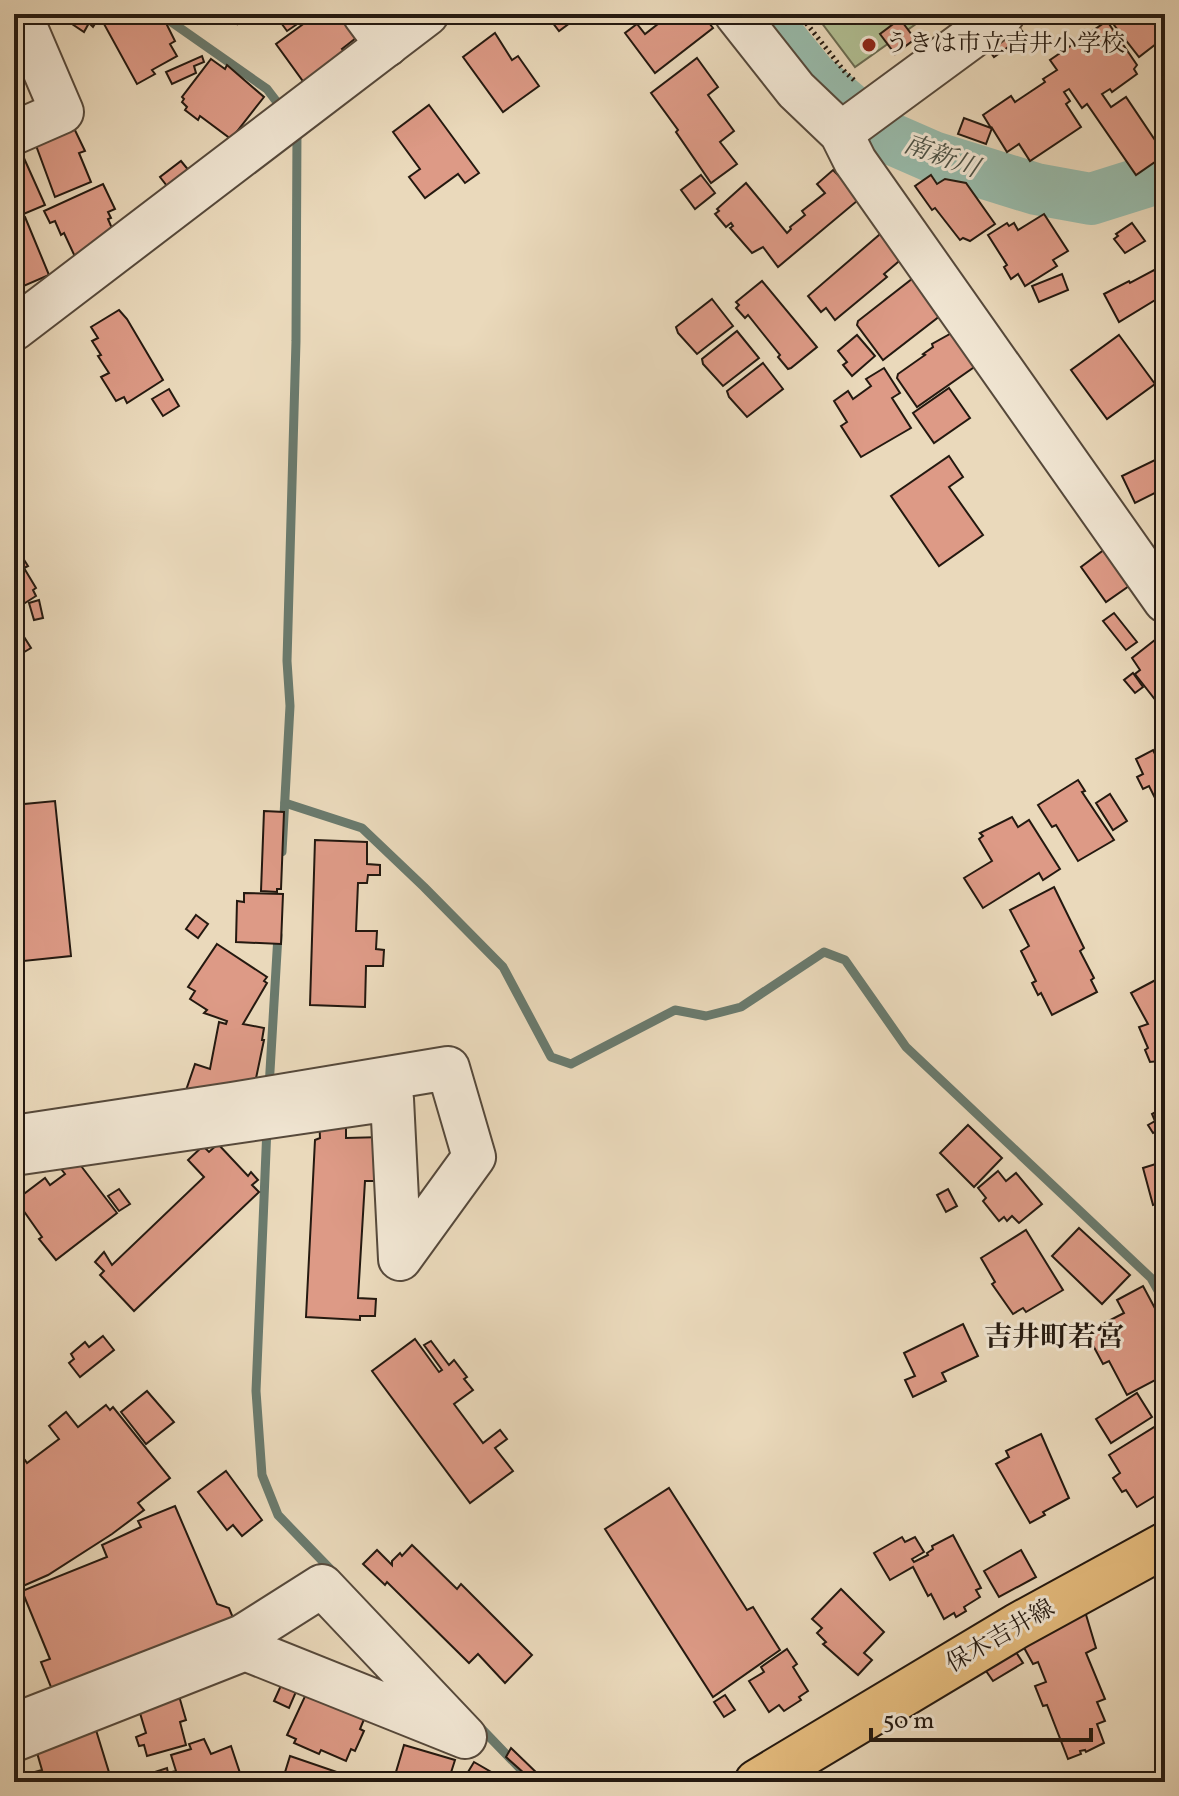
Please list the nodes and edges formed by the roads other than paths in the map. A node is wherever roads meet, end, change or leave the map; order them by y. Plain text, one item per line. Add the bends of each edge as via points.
1 (20, 14) edge
2 (427, 14) edge
3 (736, 14) edge
4 (1003, 14) edge
5 (376, 30) edge
6 (858, 121) junction
7 (14, 133) edge
8 (14, 329) edge
9 (1165, 601) edge
10 (14, 1137) edge
11 (14, 1154) edge
12 (1165, 1545) edge
13 (14, 1725) edge
14 (14, 1740) edge
15 (757, 1782) edge

1 - 7 street via 62,112
2 - 5 street
3 - 6 street via 796,90
4 - 6 street
5 - 8 street via 295,115
6 - 9 street via 855,161
10 - 11 street via 448,1068 474,1157 400,1259 392,1099
12 - 15 main road, 保木吉井線 via 1017,1626
13 - 14 street via 243,1636 322,1586 465,1737 245,1649

